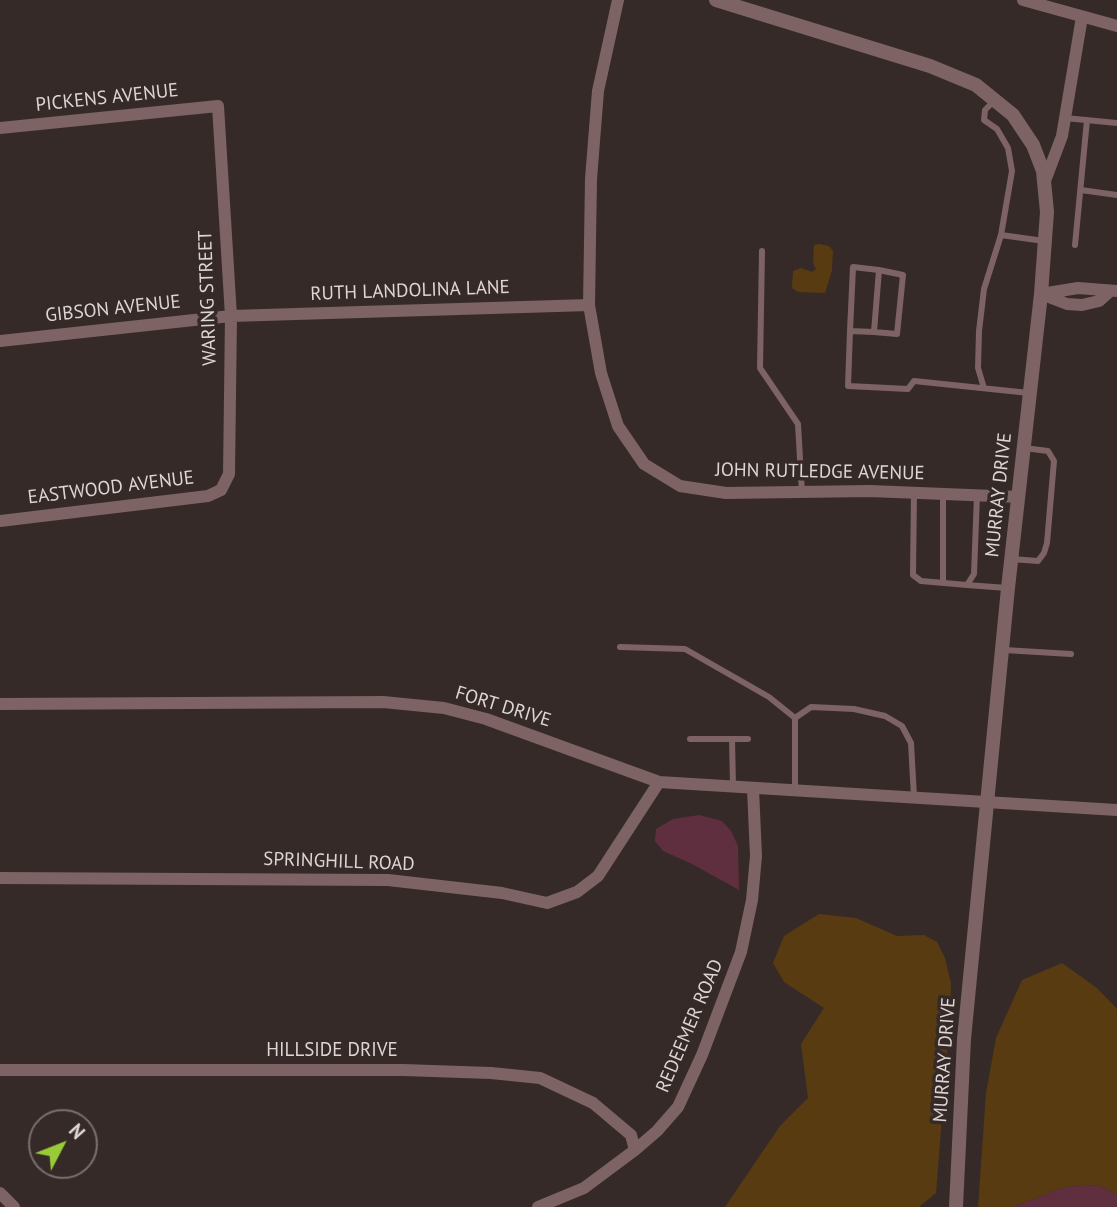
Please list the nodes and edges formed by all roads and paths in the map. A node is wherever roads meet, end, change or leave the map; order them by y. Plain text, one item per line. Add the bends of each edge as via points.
1 (618, 0) edge
2 (716, 0) edge
3 (1023, 0) edge
4 (1082, 17) junction
5 (1117, 26) edge
6 (996, 99) junction
7 (218, 106) joint
8 (1065, 118) junction
9 (1087, 120) junction
10 (1117, 122) edge
11 (0, 128) edge
12 (1045, 182) junction
13 (1081, 190) junction
14 (1117, 195) edge
15 (1001, 235) junction
16 (1045, 241) junction
17 (1076, 245) dead end
18 (762, 251) dead end
19 (879, 270) junction
20 (1113, 291) edge
21 (1041, 295) junction
22 (589, 305) junction
23 (231, 316) junction
24 (850, 331) junction
25 (874, 332) junction
26 (0, 341) edge
27 (984, 388) junction
28 (1029, 393) junction
29 (1024, 448) junction
30 (224, 487) joint
31 (914, 492) junction
32 (802, 493) junction
33 (943, 494) junction
34 (977, 495) junction
35 (1019, 497) junction
36 (0, 521) edge
37 (1011, 559) junction
38 (943, 582) junction
39 (967, 585) junction
40 (1008, 588) junction
41 (620, 647) dead end
42 (1002, 650) junction
43 (1071, 654) dead end
44 (0, 704) edge
45 (795, 718) junction
46 (690, 739) dead end
47 (748, 739) dead end
48 (732, 740) junction
49 (659, 782) junction
50 (733, 788) junction
51 (753, 789) junction
52 (795, 791) junction
53 (914, 797) junction
54 (986, 802) junction
55 (1117, 810) edge
56 (0, 878) edge
57 (0, 1070) edge
58 (635, 1150) junction
59 (0, 1193) edge
60 (957, 1199) edge
61 (14, 1207) edge
62 (538, 1207) edge

1 - 22 street, JOHN RUTLEDGE AVENUE via 598,92
2 - 6 street, MURRAY DRIVE via 948,72
3 - 4 street
4 - 5 street
4 - 8 street
6 - 12 street, MURRAY DRIVE via 1028,136
6 - 15 lane via 985,110 984,120 998,129 1012,171
7 - 11 street, PICKENS AVENUE
7 - 23 street, WARING STREET
8 - 9 lane
8 - 12 street
9 - 10 lane
9 - 13 lane
12 - 16 street, MURRAY DRIVE
13 - 14 lane
13 - 17 lane
15 - 16 lane
15 - 27 lane via 984,289 979,331 978,368
16 - 21 street, MURRAY DRIVE
18 - 32 lane via 760,368 798,424
19 - 24 lane via 853,268
19 - 25 lane
19 - 25 lane via 902,275 902,287 897,334
20 - 21 street via 1077,288
21 - 28 street, MURRAY DRIVE
22 - 23 street, RUTH LANDOLINA LANE
22 - 32 street, JOHN RUTLEDGE AVENUE via 601,373 618,426 644,464 680,486 726,493
23 - 26 street, GIBSON AVENUE
23 - 30 street, WARING STREET via 229,474
24 - 25 lane
24 - 27 lane via 848,386 908,389 914,381
27 - 28 lane
28 - 29 street, MURRAY DRIVE
29 - 35 street, MURRAY DRIVE
29 - 37 lane via 1048,451 1054,461 1047,543 1038,561
30 - 36 street, EASTWOOD AVENUE via 208,496
31 - 32 street, JOHN RUTLEDGE AVENUE
31 - 33 street, JOHN RUTLEDGE AVENUE
31 - 38 lane via 913,575 921,581
33 - 34 street, JOHN RUTLEDGE AVENUE
33 - 38 lane
34 - 35 street, JOHN RUTLEDGE AVENUE
34 - 39 lane via 974,574
35 - 37 street, MURRAY DRIVE
37 - 40 street, MURRAY DRIVE
38 - 39 lane
39 - 40 lane
40 - 42 street, MURRAY DRIVE
41 - 45 lane via 685,649 769,697
42 - 43 lane
42 - 54 street, MURRAY DRIVE
44 - 49 street, FORT DRIVE via 383,702 444,708
45 - 52 lane
45 - 53 lane via 811,707 855,709 902,726 911,743
46 - 48 lane
47 - 48 lane
48 - 50 lane
49 - 50 street, FORT DRIVE
49 - 56 street, SPRINGHILL ROAD via 598,876 577,892 547,903 388,880
50 - 51 street, FORT DRIVE
51 - 52 street, FORT DRIVE
51 - 58 street, REDEEMER ROAD via 756,856 741,952 678,1107
52 - 53 street, FORT DRIVE
53 - 54 street, FORT DRIVE
54 - 55 street, FORT DRIVE
54 - 60 street, MURRAY DRIVE via 964,1039
57 - 58 street, HILLSIDE DRIVE via 404,1070 540,1078 593,1103 631,1135
58 - 62 street, REDEEMER ROAD via 584,1188
59 - 61 street

